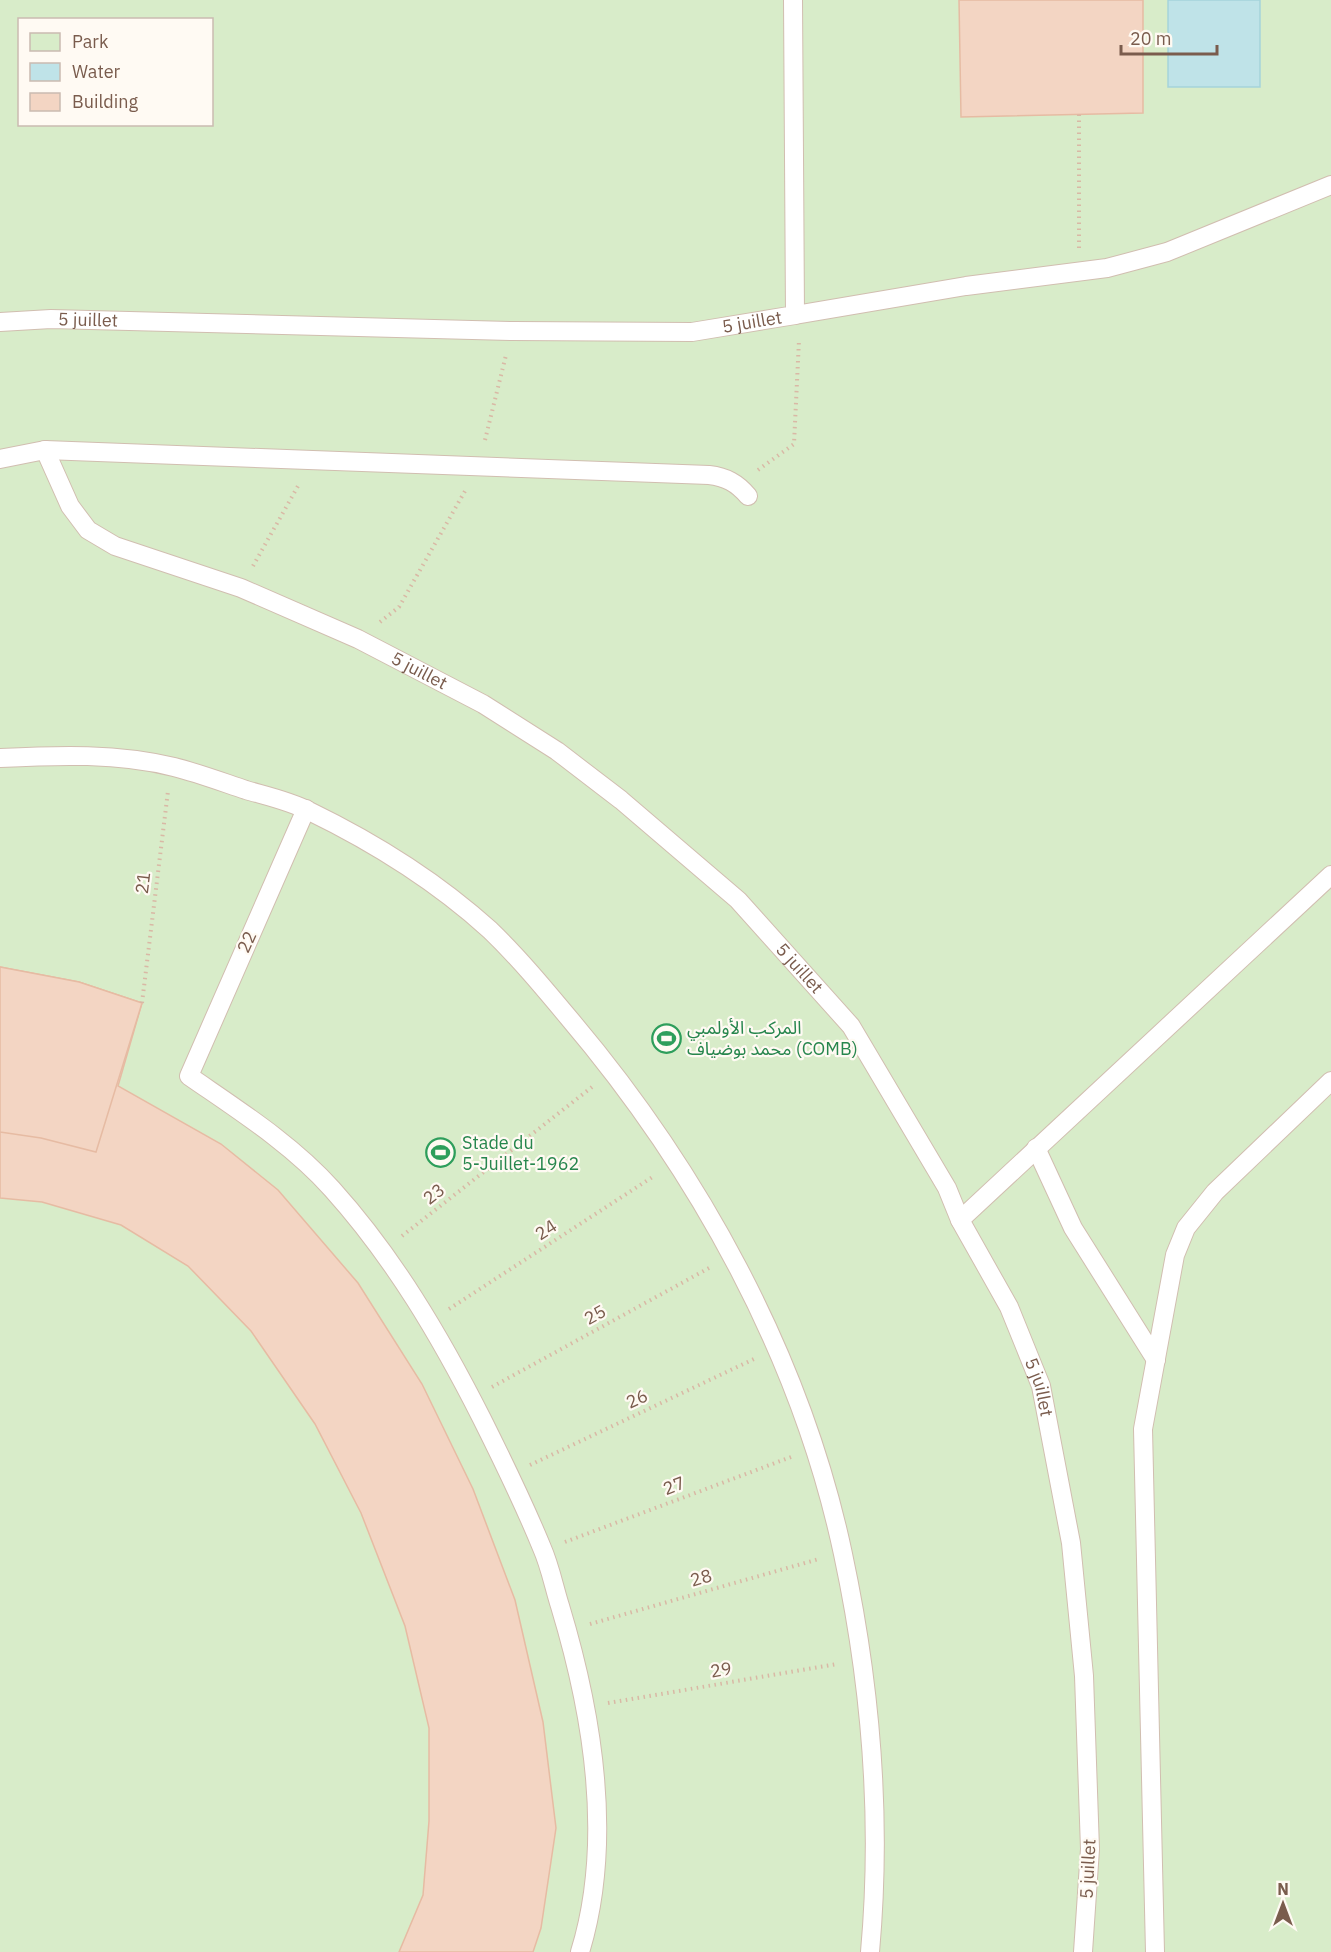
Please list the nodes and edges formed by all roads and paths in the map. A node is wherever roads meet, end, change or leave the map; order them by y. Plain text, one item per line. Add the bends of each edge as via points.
1 (793, 0) edge
2 (1079, 114) dead end
3 (1331, 185) edge
4 (1079, 272) junction
5 (795, 315) junction
6 (0, 322) edge
7 (512, 331) junction
8 (45, 450) junction
9 (0, 459) edge
10 (312, 460) junction
11 (479, 466) junction
12 (743, 490) joint
13 (241, 588) junction
14 (358, 639) junction
15 (0, 758) edge
16 (171, 766) junction
17 (306, 808) junction
18 (1331, 875) edge
19 (142, 1003) dead end
20 (613, 1070) junction
21 (1331, 1080) edge
22 (1036, 1148) junction
23 (677, 1161) junction
24 (960, 1220) junction
25 (384, 1251) junction
26 (731, 1256) junction
27 (429, 1321) junction
28 (776, 1348) junction
29 (1156, 1360) junction
30 (471, 1398) junction
31 (814, 1448) junction
32 (510, 1475) junction
33 (543, 1550) junction
34 (843, 1552) junction
35 (567, 1630) junction
36 (862, 1659) junction
37 (585, 1707) junction
38 (580, 1952) edge
39 (870, 1952) edge
40 (1083, 1952) edge
41 (1155, 1952) edge

1 - 5 lane, 5 juillet
2 - 4 path
3 - 4 lane via 1167,252
4 - 5 lane via 966,286
5 - 7 lane, 5 juillet via 692,332
5 - 12 path via 800,346 794,444
6 - 7 lane, 5 juillet via 51,319
7 - 11 path
8 - 9 lane
8 - 10 lane
8 - 13 lane, 5 juillet via 70,506 88,530 115,546
10 - 11 lane
10 - 13 path
11 - 12 lane via 721,476
11 - 14 path via 399,607
13 - 14 lane, 5 juillet
14 - 24 lane, 5 juillet via 483,704 557,751 738,900 850,1026 947,1188
15 - 16 lane via 74,754
16 - 17 lane
16 - 19 path, 21
17 - 20 lane via 410,868 489,930 535,977
17 - 25 lane, 22 via 189,1076 271,1133 297,1156 330,1187
18 - 22 lane
20 - 23 lane
20 - 25 path, 23
21 - 29 lane via 1215,1192 1186,1227 1175,1255
22 - 24 lane
22 - 29 lane via 1073,1228
23 - 26 lane
23 - 27 path, 24
24 - 40 lane, 5 juillet via 1009,1307 1041,1386 1071,1543 1084,1676 1090,1849
25 - 27 lane
26 - 28 lane
26 - 30 path, 25
27 - 30 lane
28 - 31 lane
28 - 32 path, 26
29 - 41 lane via 1143,1429
30 - 32 lane
31 - 33 path, 27
31 - 34 lane
32 - 33 lane
33 - 35 lane
34 - 35 path, 28
34 - 36 lane
35 - 37 lane
36 - 37 path, 29
36 - 39 lane via 876,1823
37 - 38 lane via 596,1781 596,1865 589,1924

